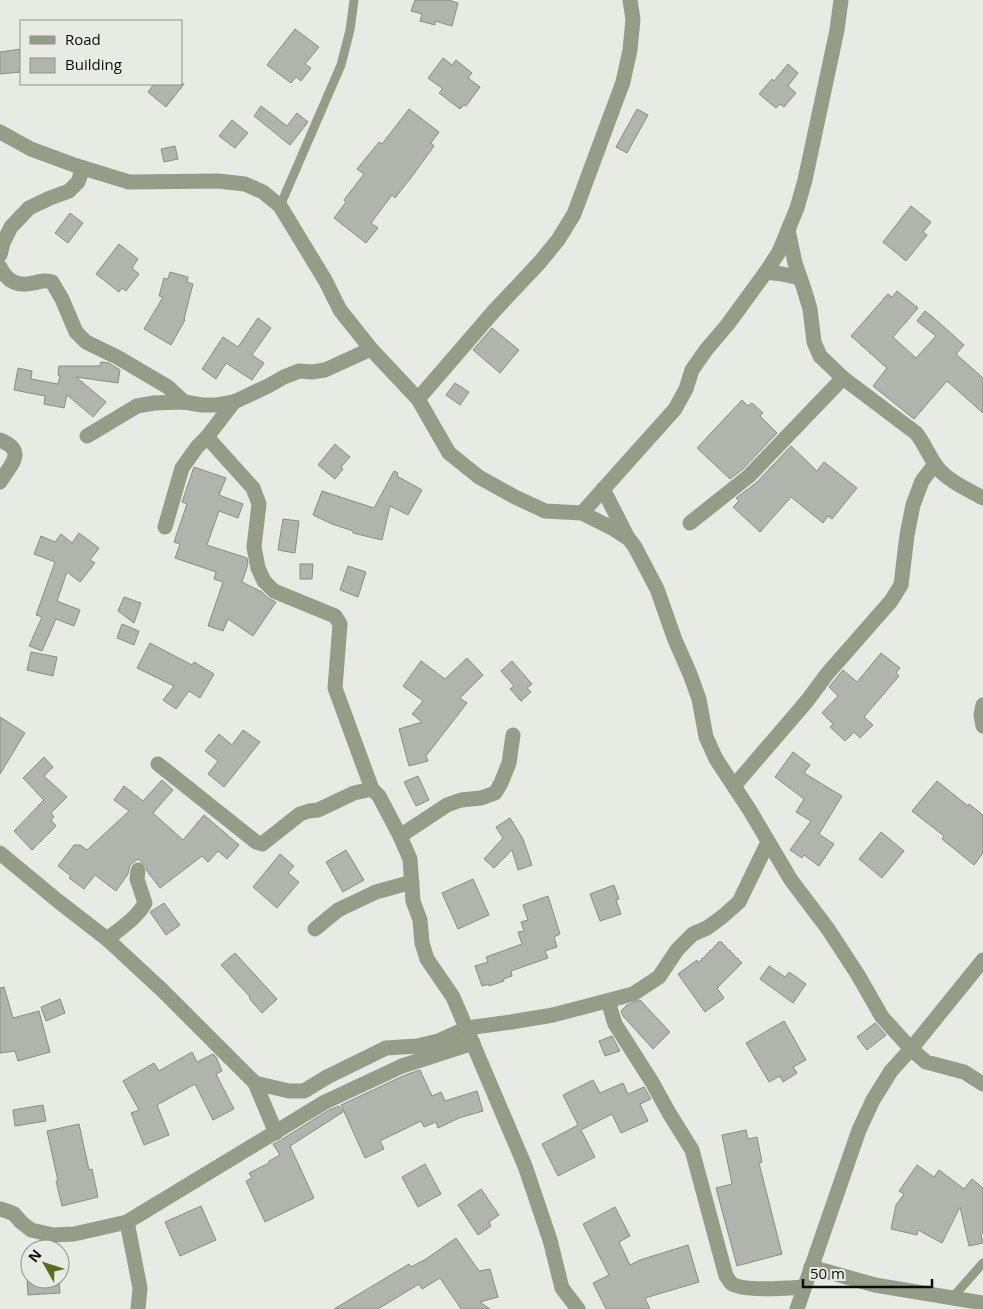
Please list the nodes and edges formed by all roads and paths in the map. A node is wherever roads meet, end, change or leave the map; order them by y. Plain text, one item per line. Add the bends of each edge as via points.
1 (354, 0) edge
2 (630, 0) edge
3 (841, 0) edge
4 (0, 132) edge
5 (83, 168) junction
6 (280, 206) junction
7 (788, 230) junction
8 (0, 255) edge
9 (0, 267) edge
10 (766, 272) junction
11 (800, 278) junction
12 (371, 349) junction
13 (843, 378) junction
14 (418, 399) junction
15 (184, 402) junction
16 (234, 402) junction
17 (87, 436) dead end
18 (207, 437) junction
19 (0, 440) edge
20 (935, 464) junction
21 (0, 482) edge
22 (604, 489) junction
23 (983, 498) edge
24 (582, 513) junction
25 (690, 523) dead end
26 (165, 527) dead end
27 (629, 539) junction
28 (983, 704) edge
29 (983, 726) edge
30 (513, 735) dead end
31 (158, 764) dead end
32 (734, 786) junction
33 (372, 789) junction
34 (400, 836) junction
35 (768, 842) junction
36 (0, 853) edge
37 (138, 870) dead end
38 (412, 882) junction
39 (315, 928) dead end
40 (107, 939) junction
41 (983, 960) edge
42 (608, 1001) junction
43 (467, 1028) junction
44 (473, 1043) junction
45 (910, 1049) junction
46 (254, 1084) junction
47 (983, 1084) edge
48 (276, 1133) junction
49 (0, 1209) edge
50 (128, 1222) junction
51 (983, 1263) edge
52 (811, 1267) junction
53 (804, 1287) junction
54 (562, 1288) junction
55 (952, 1298) junction
56 (983, 1303) edge
57 (138, 1309) edge
58 (564, 1309) edge
59 (578, 1309) edge
60 (797, 1309) edge

1 - 6 lane via 341,65
2 - 14 street via 633,19 623,82 574,214 540,262
3 - 7 street via 805,180
4 - 5 street via 31,149
5 - 6 street via 128,182 218,181 246,184 263,192
5 - 8 street via 78,182 69,191 29,208 11,227
6 - 12 street via 326,280 340,310
7 - 10 street
7 - 11 street
9 - 15 street via 13,283 52,282 76,332 86,342 168,387
10 - 11 street
10 - 22 street via 692,370 675,408
11 - 13 street via 820,356
12 - 14 street
12 - 16 street via 325,370 292,374
13 - 20 street via 916,433
13 - 25 street via 749,476
14 - 24 street via 449,453 479,477 545,511
15 - 16 street
15 - 17 street via 137,406
16 - 18 street
18 - 26 street via 182,468
18 - 33 street via 253,488 259,504 254,547 264,581 274,591 335,616 340,624 335,688
19 - 21 street via 13,448 15,456
20 - 23 street via 946,476
20 - 32 street via 922,481 913,505 901,585 891,601
22 - 24 street
22 - 27 street
24 - 27 street
27 - 32 street via 657,589 699,698 706,737
28 - 29 street
30 - 34 street via 509,763 494,792 447,805
31 - 33 street via 262,844 300,814
32 - 35 street
33 - 34 street
34 - 38 street via 410,859
35 - 42 street via 739,902 707,928 693,934 659,977 633,994
35 - 45 street via 858,974 882,1017
36 - 40 street
37 - 40 street via 137,879 145,903 128,923
38 - 39 street via 376,892 338,910
38 - 43 street via 413,901 427,959 453,997
40 - 46 street
41 - 45 street
42 - 43 street via 553,1015
42 - 53 street via 615,1024 692,1150 726,1276 732,1284 744,1287
43 - 44 street
43 - 46 street via 438,1041 386,1048 304,1091
44 - 48 street via 402,1066 325,1102
44 - 54 street via 525,1166
45 - 47 street via 926,1062 964,1072
45 - 52 street via 891,1071 859,1130
46 - 48 street
48 - 50 street
49 - 50 street via 14,1214 31,1230 53,1234 74,1234
50 - 57 street via 140,1288
51 - 55 lane
52 - 53 street
52 - 55 street via 875,1285
53 - 60 street
54 - 58 street
54 - 59 street
55 - 56 street

